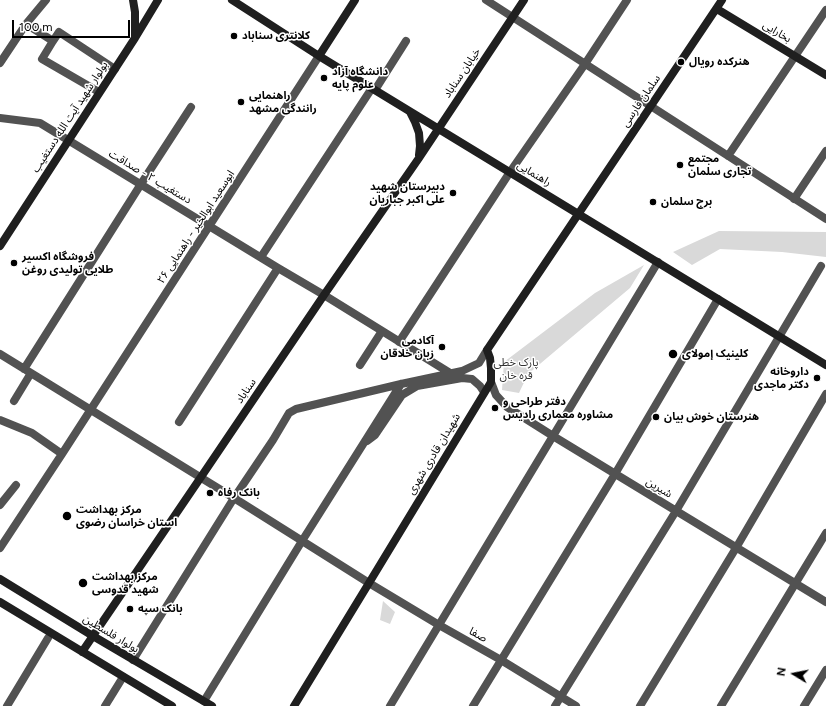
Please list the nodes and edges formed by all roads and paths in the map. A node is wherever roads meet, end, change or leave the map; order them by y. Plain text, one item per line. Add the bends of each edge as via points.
1 (46, 0) edge
2 (133, 0) edge
3 (167, 0) edge
4 (226, 0) edge
5 (355, 0) edge
6 (486, 0) edge
7 (524, 0) edge
8 (627, 0) edge
9 (722, 0) edge
10 (234, 1) edge
11 (157, 2) edge
12 (717, 8) junction
13 (826, 10) edge
14 (513, 17) junction
15 (26, 24) junction
16 (135, 38) junction
17 (53, 41) junction
18 (406, 41) dead end
19 (319, 56) junction
20 (795, 56) junction
21 (0, 63) edge
22 (585, 64) junction
23 (115, 69) junction
24 (826, 75) edge
25 (374, 89) junction
26 (100, 92) junction
27 (651, 106) junction
28 (191, 107) dead end
29 (409, 111) junction
30 (0, 118) edge
31 (438, 129) junction
32 (69, 140) junction
33 (826, 151) edge
34 (728, 156) junction
35 (418, 158) junction
36 (510, 172) junction
37 (141, 184) junction
38 (794, 199) junction
39 (579, 214) junction
40 (826, 219) edge
41 (210, 226) junction
42 (0, 246) edge
43 (261, 257) junction
44 (658, 262) junction
45 (821, 266) dead end
46 (278, 268) junction
47 (324, 294) junction
48 (718, 298) junction
49 (382, 331) junction
50 (780, 336) junction
51 (399, 342) junction
52 (487, 350) junction
53 (0, 354) edge
54 (360, 365) dead end
55 (826, 365) edge
56 (28, 371) junction
57 (450, 373) junction
58 (491, 382) junction
59 (401, 384) junction
60 (484, 392) junction
61 (826, 394) edge
62 (14, 401) dead end
63 (91, 410) junction
64 (0, 420) edge
65 (179, 422) dead end
66 (553, 436) junction
67 (363, 443) junction
68 (62, 454) junction
69 (615, 474) junction
70 (201, 477) junction
71 (16, 485) dead end
72 (234, 498) junction
73 (0, 505) edge
74 (676, 511) junction
75 (826, 533) edge
76 (302, 541) junction
77 (0, 548) edge
78 (736, 548) junction
79 (0, 579) edge
80 (369, 583) junction
81 (795, 584) junction
82 (0, 602) edge
83 (826, 602) edge
84 (438, 625) junction
85 (93, 636) junction
86 (48, 638) dead end
87 (82, 652) junction
88 (133, 660) junction
89 (501, 660) junction
90 (826, 670) edge
91 (123, 676) junction
92 (561, 697) junction
93 (204, 701) junction
94 (7, 706) edge
95 (105, 706) edge
96 (172, 706) edge
97 (212, 706) edge
98 (294, 706) edge
99 (390, 706) edge
100 (473, 706) edge
101 (556, 706) edge
102 (576, 706) edge
103 (640, 706) edge
104 (722, 706) edge
105 (804, 706) edge

1 - 15 street
2 - 16 main road
3 - 11 main road
4 - 10 main road
5 - 19 main road
6 - 14 street
7 - 14 main road, خیابان سناباد
8 - 22 street
9 - 12 main road, سلمان فارسی
10 - 19 main road, راهنمایی
11 - 16 main road, بولوار شهید آیت الله دستغیب
12 - 20 main road, بخارایی
12 - 27 main road, سلمان فارسی
13 - 20 street
14 - 22 street
14 - 31 main road, خیابان سناباد
15 - 17 street
15 - 21 street
16 - 23 main road, بولوار شهید آیت الله دستغیب
17 - 23 street via 59,32
17 - 26 street via 42,59
18 - 25 street
19 - 25 main road, راهنمایی
19 - 41 street, ابوسعید ابوالخیر - راهنمایی ۲۶
20 - 24 main road, بخارایی
20 - 34 street
22 - 27 street
22 - 36 street
23 - 26 main road, بولوار شهید آیت الله دستغیب
25 - 29 main road, راهنمایی
25 - 43 street
26 - 32 main road, بولوار شهید آیت الله دستغیب
27 - 34 street
27 - 39 main road, سلمان فارسی
28 - 37 street
29 - 31 main road, راهنمایی
29 - 35 main road via 419,133
30 - 32 street, دستغیب ۲ - صداقت via 40,123
31 - 35 main road, خیابان سناباد
31 - 36 main road, راهنمایی
32 - 37 street, دستغیب ۲ - صداقت
32 - 42 main road, بولوار شهید آیت الله دستغیب
33 - 38 street
34 - 38 street
35 - 47 main road, سناباد
36 - 39 main road, راهنمایی
36 - 51 street
37 - 41 street, دستغیب ۲ - صداقت
37 - 56 street
38 - 40 street
39 - 44 main road, راهنمایی
39 - 52 main road
41 - 43 street, دستغیب ۲ - صداقت
41 - 63 street, ابوسعید ابوالخیر - راهنمایی ۲۶
43 - 46 street, دستغیب ۲ - صداقت
44 - 48 main road, راهنمایی
44 - 66 street
45 - 50 street
46 - 47 street, دستغیب ۲ - صداقت
46 - 65 street
47 - 49 street
47 - 70 main road, سناباد
48 - 50 main road, راهنمایی
48 - 69 street
49 - 51 street
49 - 54 street
50 - 55 main road, راهنمایی
50 - 74 street
51 - 57 street
52 - 57 street via 479,362 462,371
52 - 58 main road
53 - 56 street, صفا
56 - 62 street
56 - 63 street, صفا
57 - 59 street
58 - 60 main road, شهیدان قادری شهری
58 - 66 street, شیرین via 496,395 507,407
59 - 67 street
59 - 72 street via 296,408 289,413
60 - 67 street via 472,379 462,378 417,386 402,395 375,435
60 - 80 main road, شهیدان قادری شهری
61 - 78 street
63 - 68 street, ابوسعید ابوالخیر - راهنمایی ۲۶
63 - 70 street, صفا
64 - 68 street via 32,433
66 - 69 street, شیرین
66 - 84 street
67 - 76 street
68 - 77 street, ابوسعید ابوالخیر - راهنمایی ۲۶
69 - 74 street, شیرین
69 - 89 street
70 - 72 street, صفا
70 - 85 main road, سناباد
71 - 73 street
72 - 76 street, صفا
72 - 88 street
74 - 78 street, شیرین
74 - 92 street
75 - 81 street
76 - 80 street, صفا
76 - 93 street
78 - 81 street, شیرین
78 - 103 street
79 - 85 main road, بولوار فلسطین
80 - 84 street, صفا
80 - 98 main road, شهیدان قادری شهری
81 - 83 street, شیرین
81 - 104 street
82 - 87 main road
84 - 89 street, صفا
84 - 99 street
85 - 87 main road
85 - 88 main road, بولوار فلسطین
86 - 94 street
87 - 91 main road
88 - 93 main road, بولوار فلسطین
89 - 92 street, صفا
89 - 100 street
90 - 105 street
91 - 95 street
91 - 96 main road
92 - 101 street
92 - 102 street, صفا
93 - 97 main road, بولوار فلسطین

